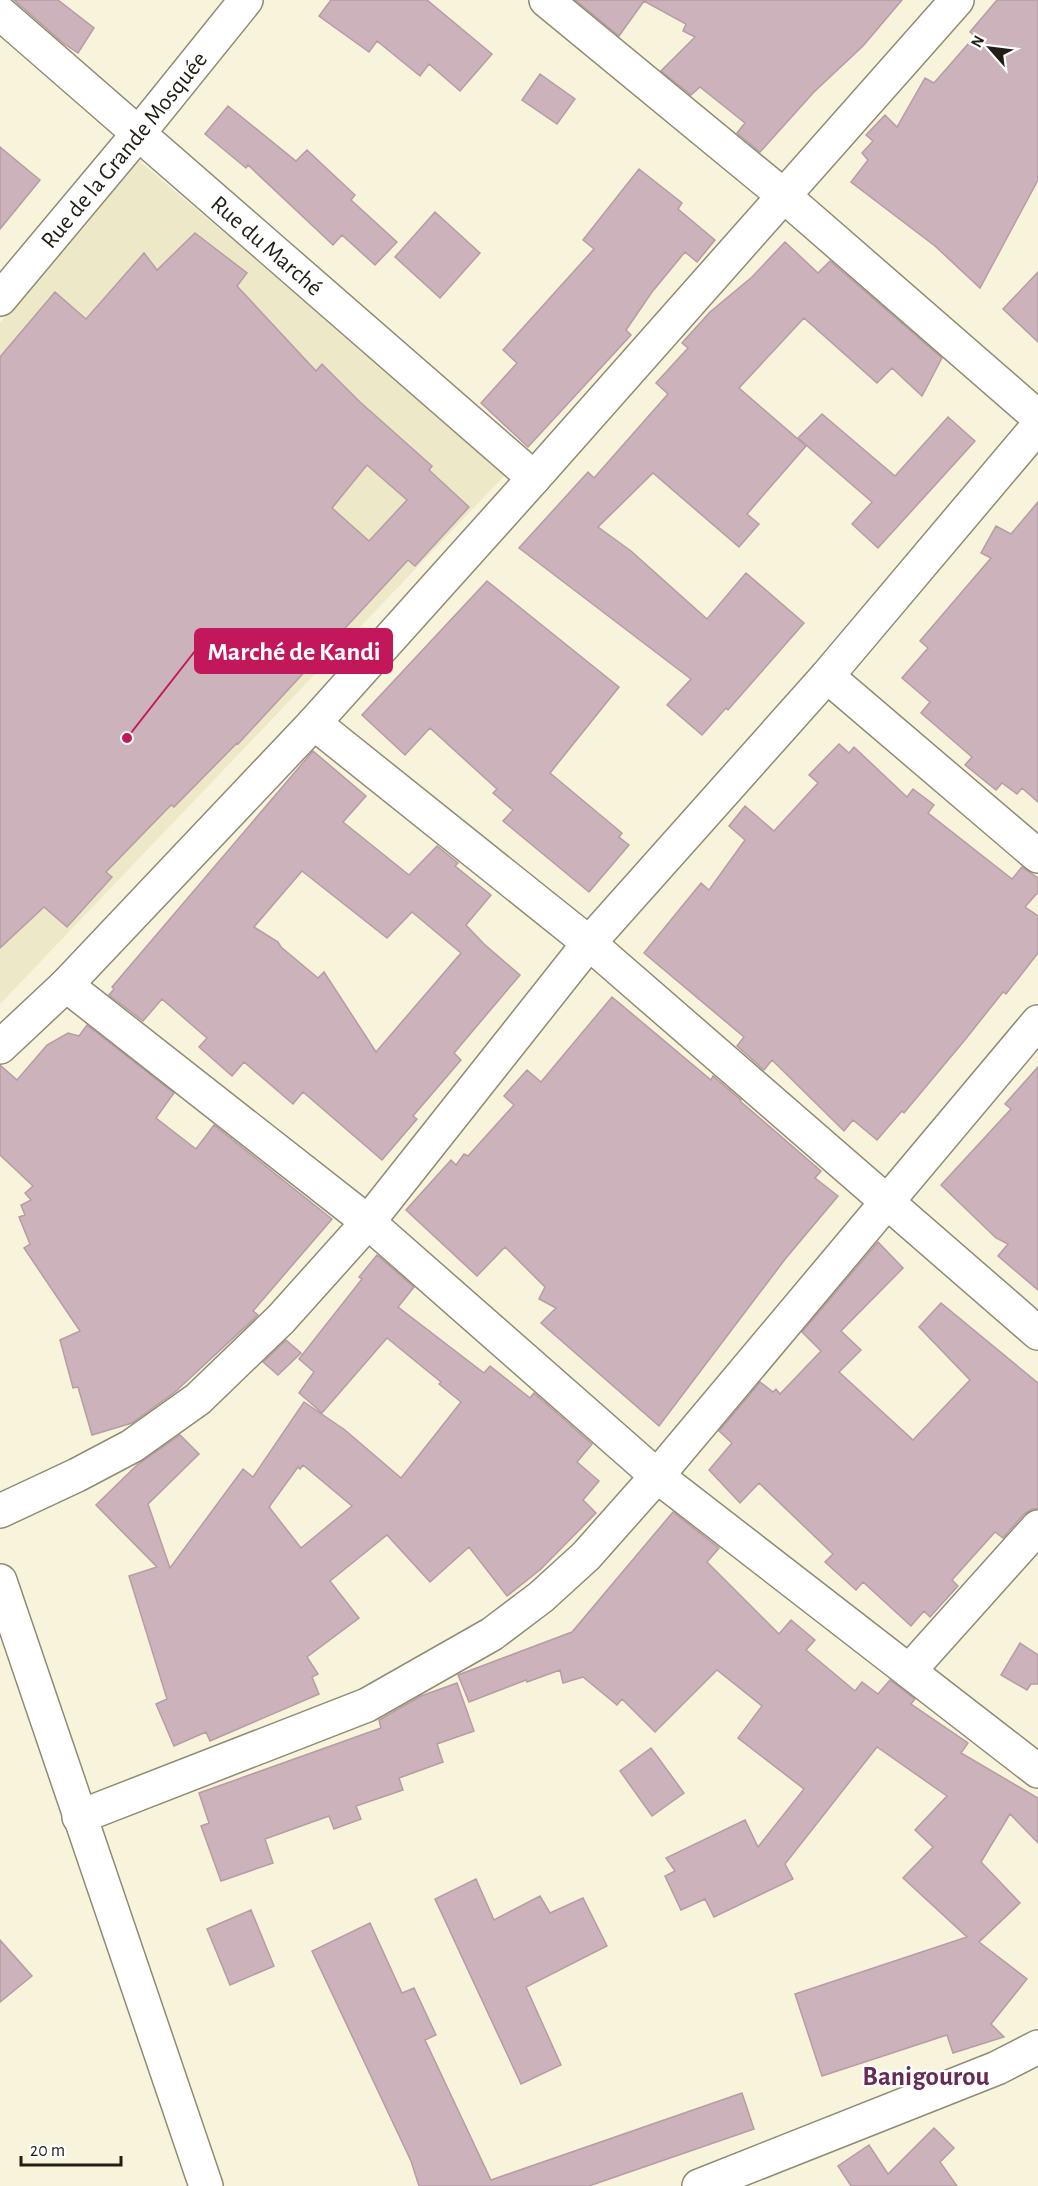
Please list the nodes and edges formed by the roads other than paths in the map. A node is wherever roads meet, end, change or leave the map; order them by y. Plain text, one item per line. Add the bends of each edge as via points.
1 (246, 0) edge
2 (546, 0) edge
3 (957, 0) edge
4 (0, 13) edge
5 (138, 134) junction
6 (784, 196) junction
7 (0, 299) edge
8 (1038, 417) edge
9 (1038, 426) edge
10 (534, 478) junction
11 (827, 676) junction
12 (315, 723) junction
13 (1038, 856) edge
14 (588, 943) junction
15 (66, 985) junction
16 (1038, 1022) edge
17 (0, 1047) edge
18 (886, 1201) junction
19 (368, 1222) junction
20 (1038, 1333) edge
21 (657, 1476) junction
22 (0, 1511) edge
23 (1038, 1527) edge
24 (0, 1581) edge
25 (909, 1671) junction
26 (1038, 1771) edge
27 (79, 1817) junction
28 (1038, 2047) edge
29 (206, 2186) edge
30 (699, 2186) edge

1 - 5 street, Rue de la Grande Mosquée
2 - 6 street
3 - 6 street
4 - 5 street, Rue du Marché
5 - 7 street, Rue de la Grande Mosquée
5 - 10 street, Rue du Marché
6 - 8 street
6 - 10 street
9 - 11 street
10 - 12 street
11 - 13 street
11 - 14 street
12 - 14 street
12 - 15 street
14 - 18 street
14 - 19 street
15 - 17 street
15 - 19 street
16 - 18 street
18 - 20 street
18 - 21 street
19 - 21 street
19 - 22 street via 281,1319 198,1399 132,1446
21 - 25 street
21 - 27 street via 586,1556 492,1634 367,1705
23 - 25 street
24 - 27 street
25 - 26 street
27 - 29 street
28 - 30 street via 997,2068

